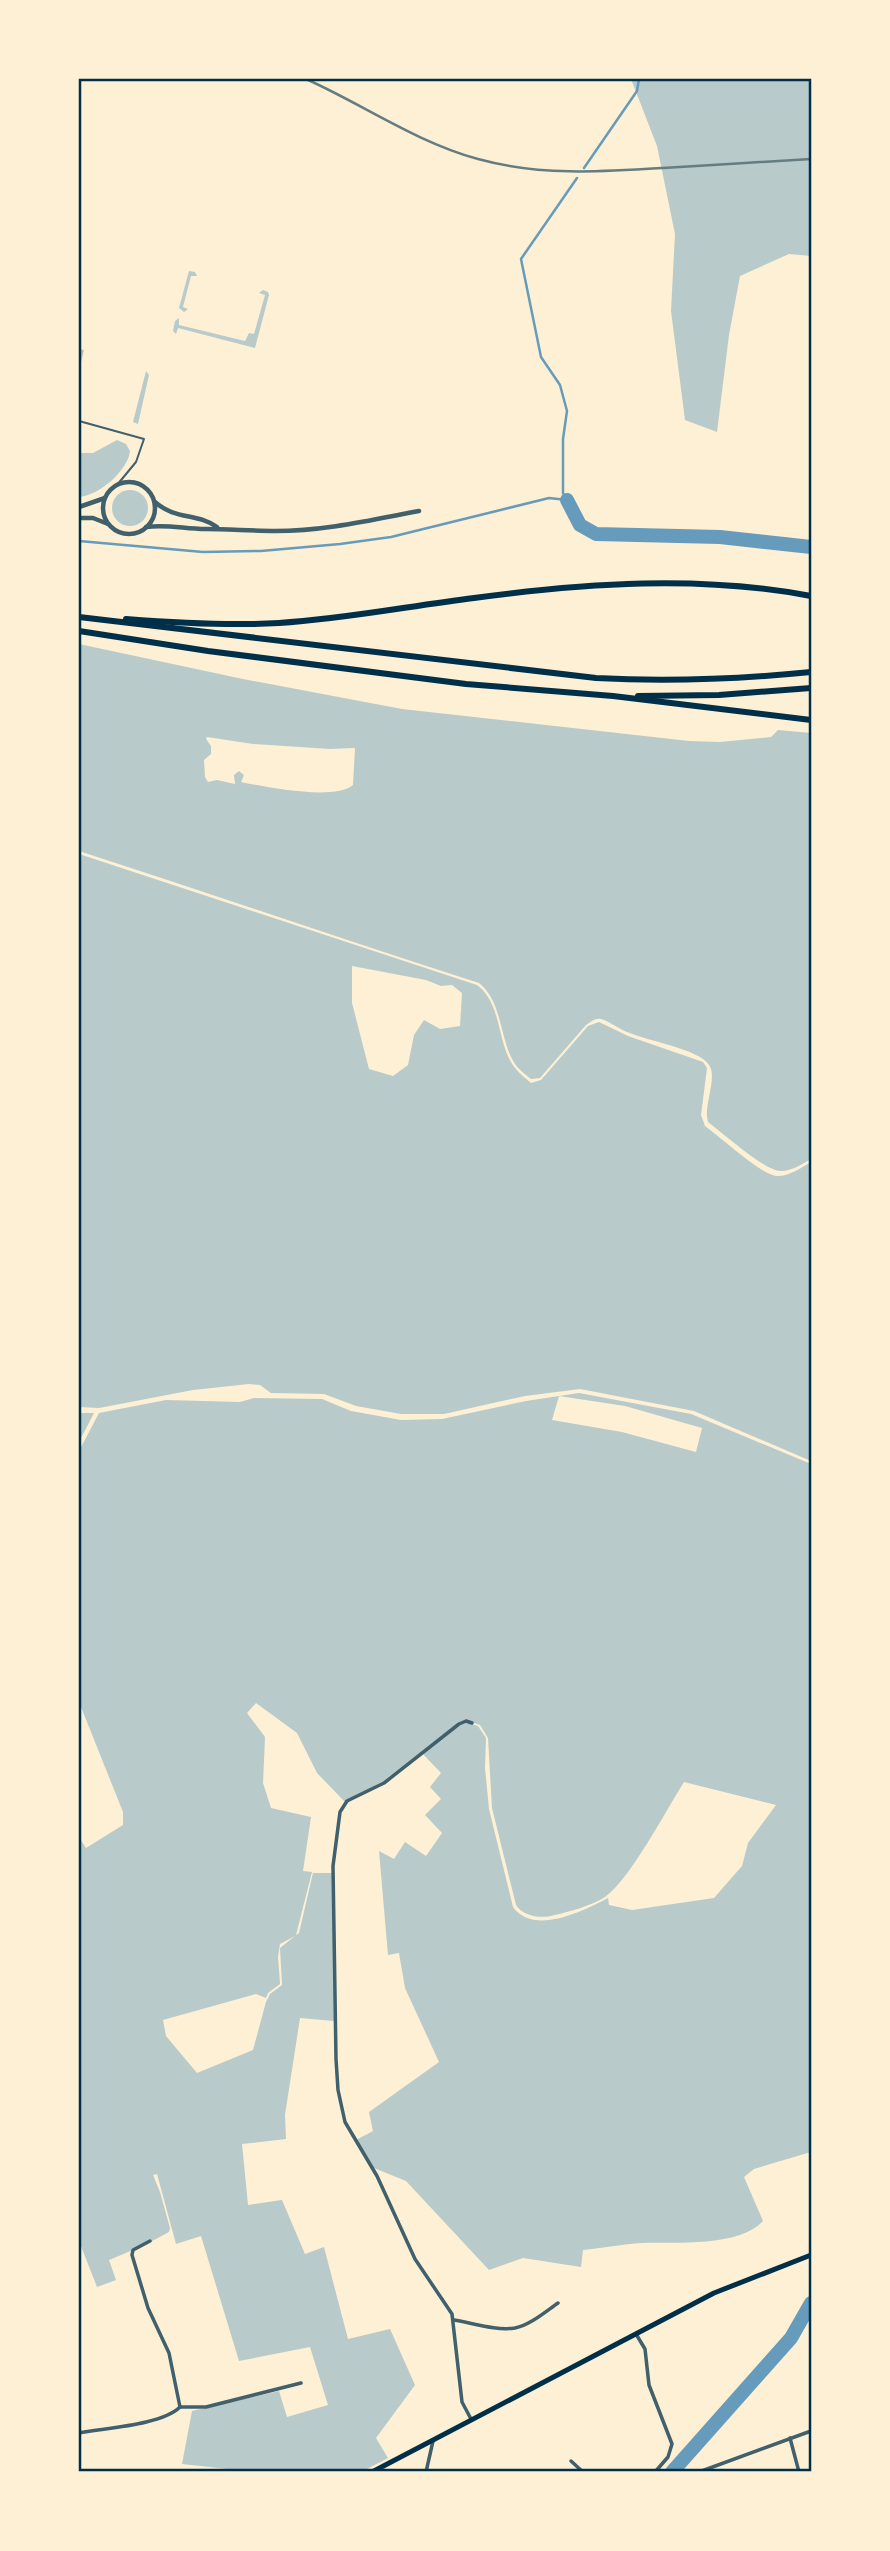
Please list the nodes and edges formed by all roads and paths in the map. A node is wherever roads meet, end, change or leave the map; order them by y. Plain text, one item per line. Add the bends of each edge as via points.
1 (79, 421) edge
2 (117, 485) junction
3 (106, 498) junction
4 (154, 501) junction
5 (79, 507) edge
6 (419, 511) dead end
7 (79, 518) edge
8 (110, 525) junction
9 (146, 527) junction
10 (218, 527) junction
11 (811, 596) edge
12 (79, 616) edge
13 (79, 631) edge
14 (811, 672) edge
15 (811, 688) edge
16 (613, 696) junction
17 (811, 720) edge
18 (472, 1723) dead end
19 (150, 2241) dead end
20 (811, 2255) edge
21 (558, 2303) dead end
22 (454, 2320) junction
23 (636, 2334) junction
24 (301, 2383) dead end
25 (180, 2407) junction
26 (472, 2421) junction
27 (811, 2431) edge
28 (79, 2433) edge
29 (790, 2438) junction
30 (433, 2441) junction
31 (571, 2462) dead end
32 (372, 2472) edge
33 (425, 2472) edge
34 (583, 2472) edge
35 (654, 2472) edge
36 (699, 2472) edge
37 (799, 2472) edge

1 - 2 lane via 144,439 132,468
2 - 3 street
2 - 4 street via 139,484
3 - 5 street
3 - 8 street via 104,509
4 - 9 street via 155,512
4 - 10 street via 170,513
6 - 10 street via 305,530
7 - 8 street
8 - 9 street via 125,533
9 - 10 street
11 - 12 highway via 691,583 607,585 279,623
12 - 14 highway via 596,678 682,680
13 - 16 highway via 466,684
15 - 16 highway
16 - 17 highway
18 - 22 street via 459,1724 384,1783 347,1801 340,1812 333,1866 336,2059 345,2122 377,2176 415,2259
19 - 25 street via 132,2255 152,2318 169,2353
20 - 23 main road via 732,2285
21 - 22 street via 515,2328
22 - 26 street via 462,2402
23 - 26 main road
23 - 35 street via 645,2349 649,2385 672,2444 668,2457
24 - 25 street via 206,2407
25 - 28 street via 148,2421
26 - 30 main road
27 - 29 street
29 - 36 street
29 - 37 street
30 - 32 main road
30 - 33 street
31 - 34 street

